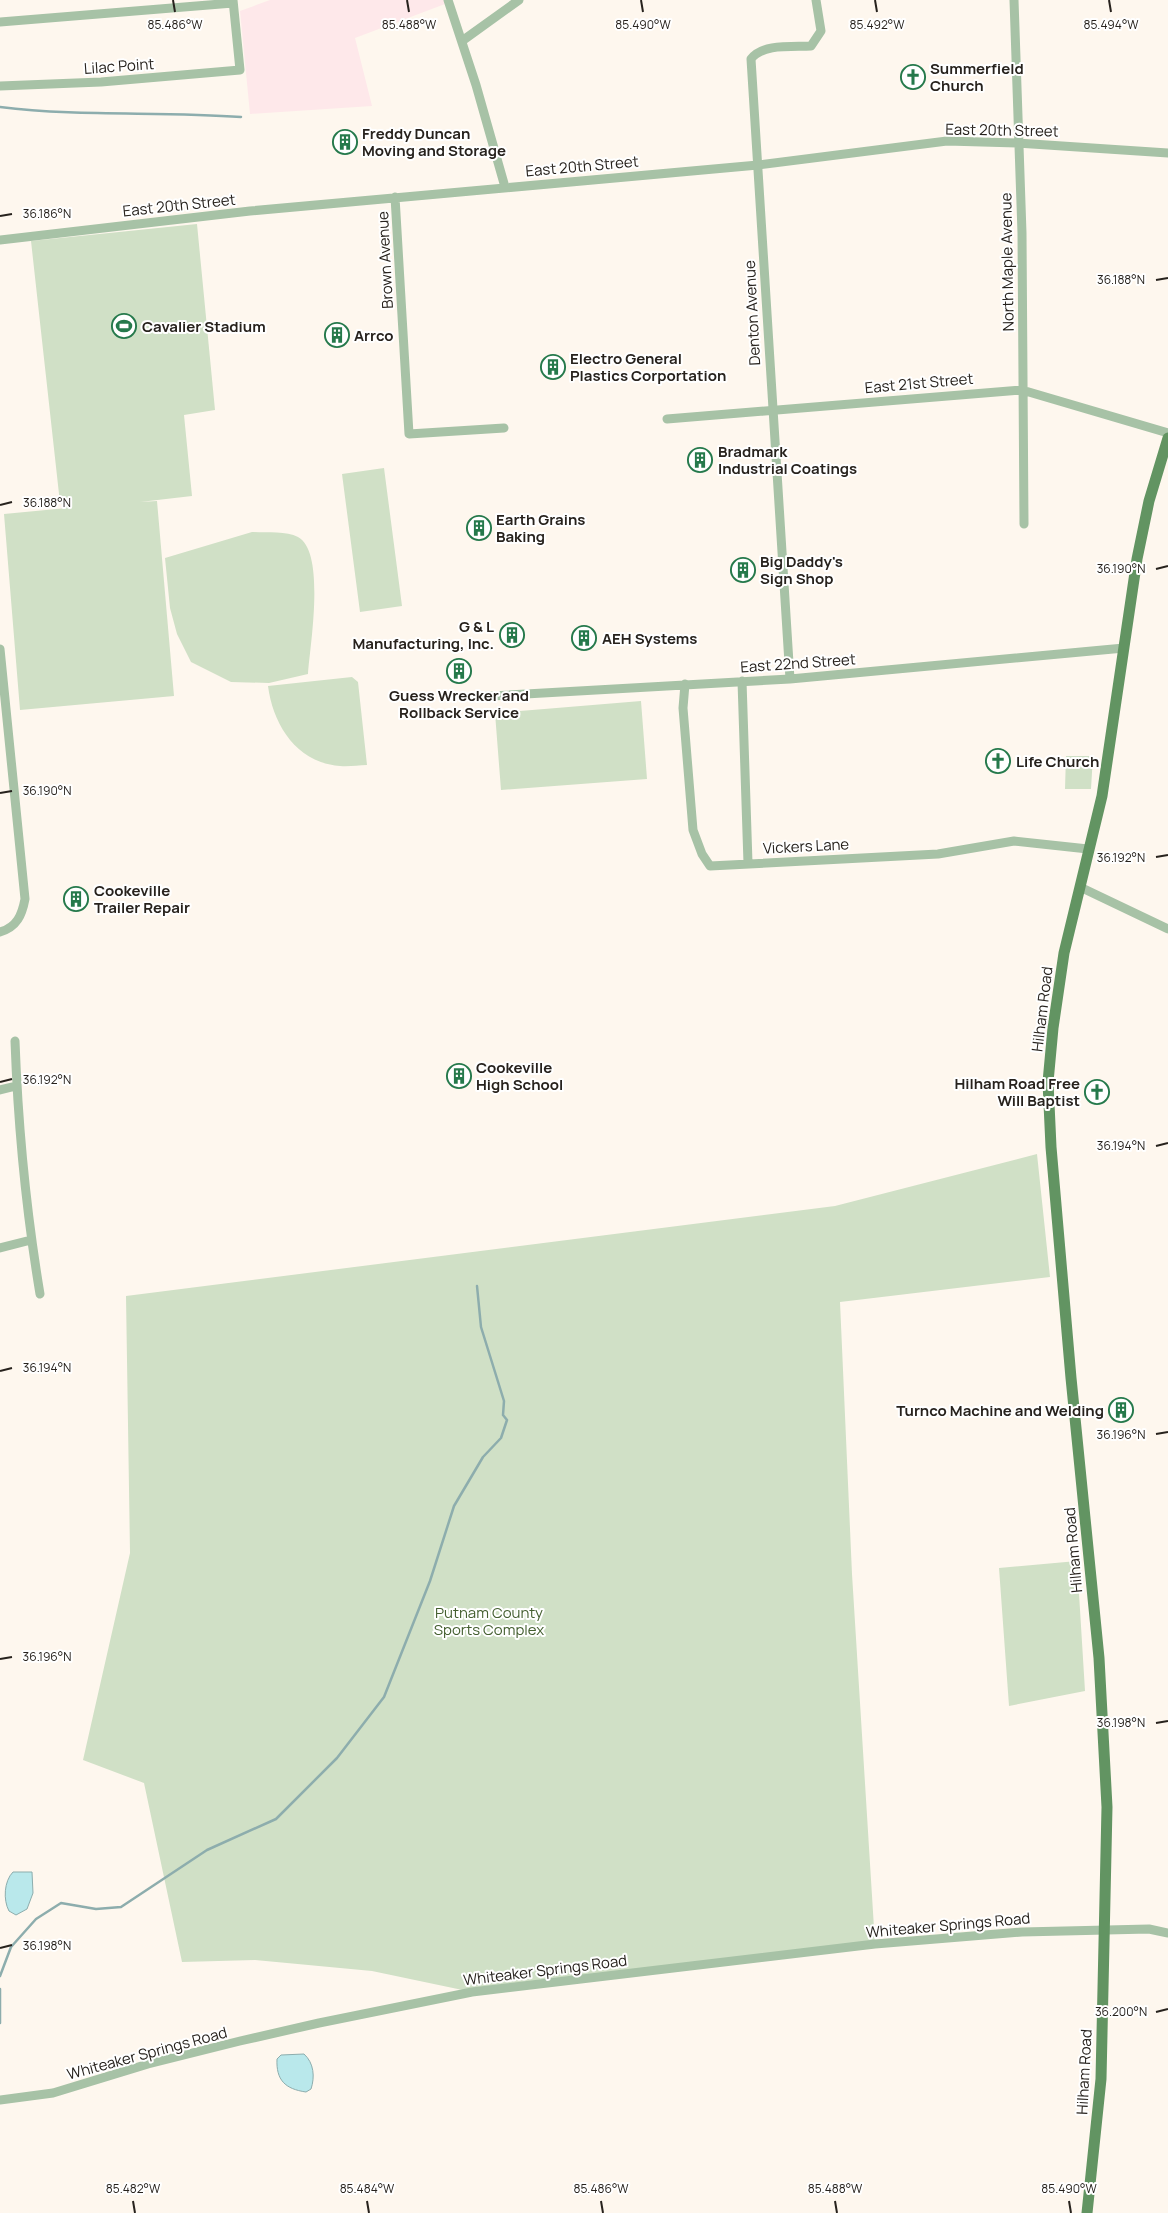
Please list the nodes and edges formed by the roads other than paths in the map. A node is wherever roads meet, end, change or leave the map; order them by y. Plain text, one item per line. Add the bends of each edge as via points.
1 (448, 0) edge
2 (519, 0) edge
3 (816, 0) edge
4 (1014, 0) edge
5 (233, 2) edge
6 (0, 22) edge
7 (462, 41) junction
8 (0, 86) edge
9 (1017, 143) junction
10 (1168, 153) edge
11 (758, 165) junction
12 (505, 187) junction
13 (395, 197) junction
14 (0, 240) edge
15 (1022, 390) junction
16 (772, 411) junction
17 (667, 419) dead end
18 (504, 428) dead end
19 (1168, 433) edge
20 (1168, 438) edge
21 (1024, 524) dead end
22 (1124, 648) junction
23 (0, 649) edge
24 (790, 679) junction
25 (742, 681) junction
26 (685, 684) junction
27 (474, 697) dead end
28 (1088, 849) junction
29 (748, 863) junction
30 (1080, 887) junction
31 (1168, 929) edge
32 (0, 932) edge
33 (15, 1042) dead end
34 (16, 1086) junction
35 (0, 1090) edge
36 (30, 1240) junction
37 (0, 1248) edge
38 (40, 1294) dead end
39 (1104, 1931) junction
40 (1168, 1933) edge
41 (0, 2100) edge
42 (1087, 2213) edge

1 - 7 street
2 - 7 street
3 - 11 street, Denton Avenue via 821,31 811,46 767,49 757,52 752,59
4 - 9 street, North Maple Avenue
5 - 6 street
5 - 8 street, Lilac Point via 240,70 101,82
7 - 12 street
9 - 10 street, East 20th Street
9 - 11 street, East 20th Street via 947,141
9 - 15 street, North Maple Avenue via 1022,233
11 - 12 street, East 20th Street
11 - 16 street, Denton Avenue
12 - 13 street, East 20th Street
13 - 14 street, East 20th Street via 250,210
13 - 18 street, Brown Avenue via 409,434
15 - 16 street, East 21st Street
15 - 19 street, East 21st Street
15 - 21 street, North Maple Avenue
16 - 17 street, East 21st Street
16 - 24 street, Denton Avenue
20 - 22 main road, Hilham Road via 1147,511
22 - 24 street, East 22nd Street
22 - 28 main road, Hilham Road via 1102,796
23 - 32 street via 25,899 16,923
24 - 25 street, East 22nd Street
25 - 26 street, East 22nd Street
25 - 29 street
26 - 27 street, East 22nd Street
26 - 29 street, Vickers Lane via 682,708 693,830 710,866
28 - 29 street, Vickers Lane via 1014,841 938,854
28 - 30 main road, Hilham Road
30 - 31 street
30 - 39 main road, Hilham Road via 1064,953 1048,1082 1069,1358 1099,1658 1107,1807
33 - 34 street
34 - 35 street
34 - 36 street
36 - 37 street
36 - 38 street
39 - 40 street, Whiteaker Springs Road via 1149,1929
39 - 41 street, Whiteaker Springs Road via 1022,1932 875,1944 472,1992 240,2041 53,2093
39 - 42 main road, Hilham Road via 1101,2080

